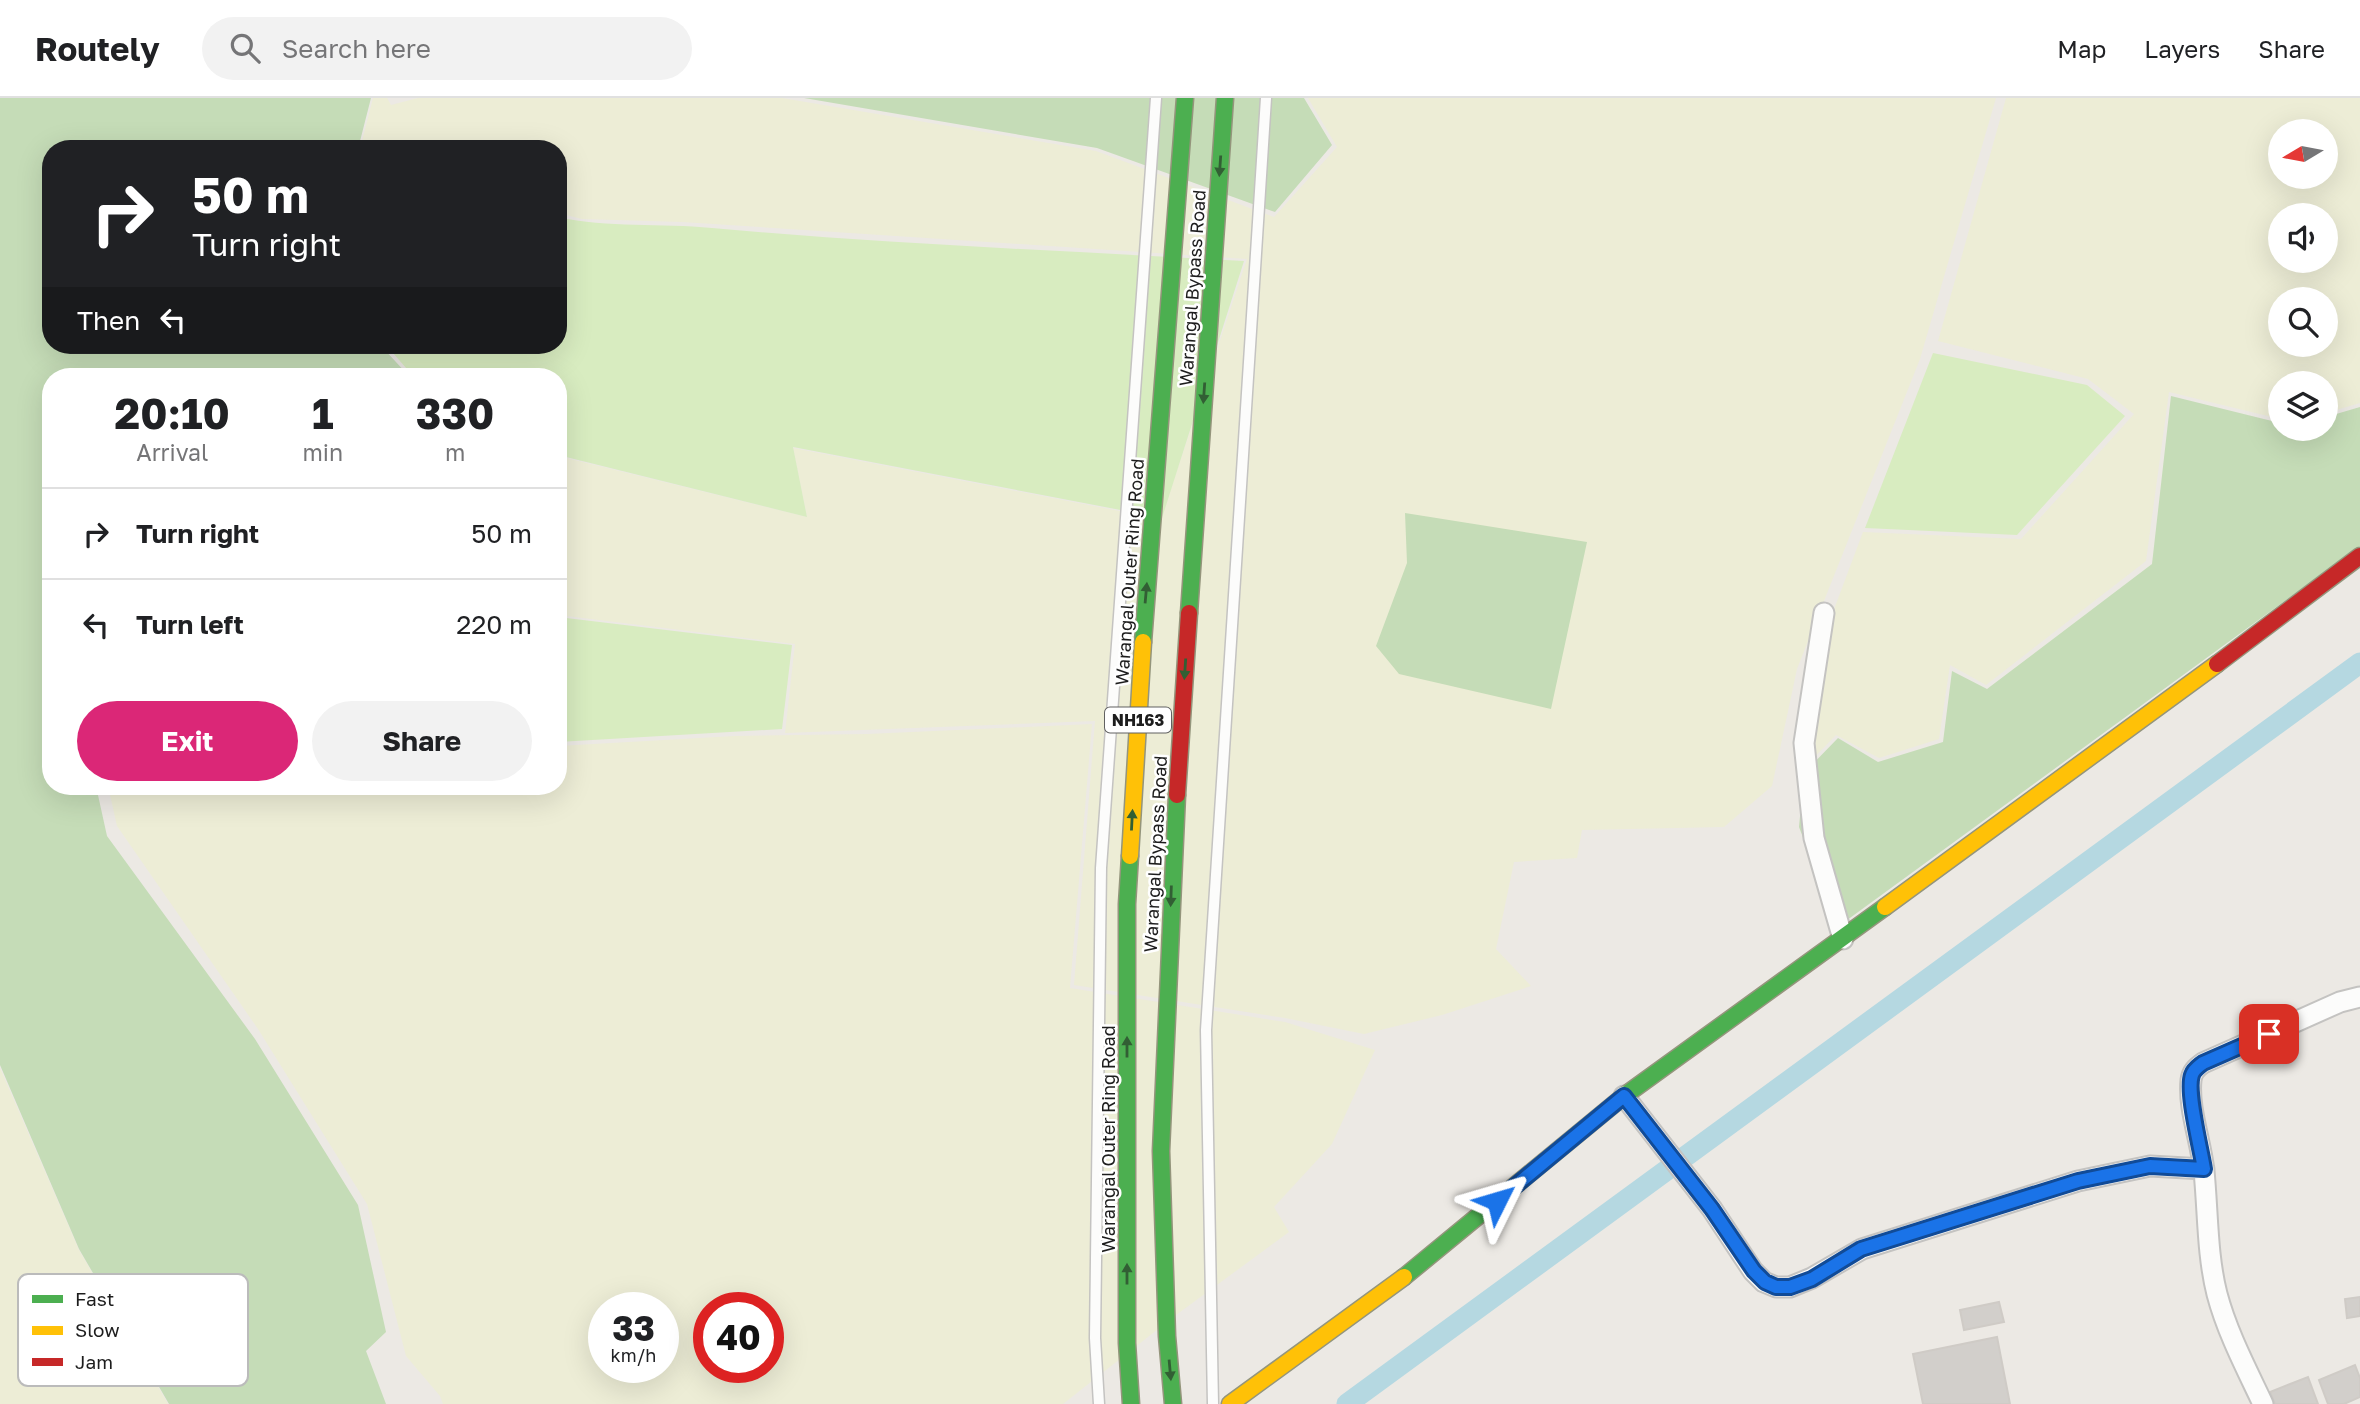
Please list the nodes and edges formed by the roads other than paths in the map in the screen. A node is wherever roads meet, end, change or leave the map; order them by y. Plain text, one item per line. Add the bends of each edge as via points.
1 (1156, 98) edge
2 (1185, 98) edge
3 (1225, 98) edge
4 (1266, 98) edge
5 (2360, 556) edge
6 (1824, 613) dead end
7 (1843, 939) junction
8 (2360, 997) edge
9 (1624, 1096) junction
10 (2204, 1169) junction
11 (1099, 1404) edge
12 (1131, 1404) edge
13 (1173, 1404) edge
14 (1213, 1404) edge
15 (1230, 1404) edge
16 (2263, 1404) edge

1 - 11 lane via 1101,868 1095,1338
12 -> 2 main road, Warangal Outer Ring Road / NH163 via 1127,1343 1127,904
3 -> 13 main road, Warangal Bypass Road / NH163 via 1174,832 1161,1152
4 - 14 lane via 1206,1030
5 - 7 main road
6 - 7 street via 1804,743 1814,838
7 - 9 main road
8 - 10 street via 2313,1013 2195,1069 2191,1092
9 - 10 street via 1754,1271 1776,1287 1812,1279 1861,1249 2078,1181 2150,1166
9 - 15 main road via 1412,1271
10 - 16 street via 2217,1293

